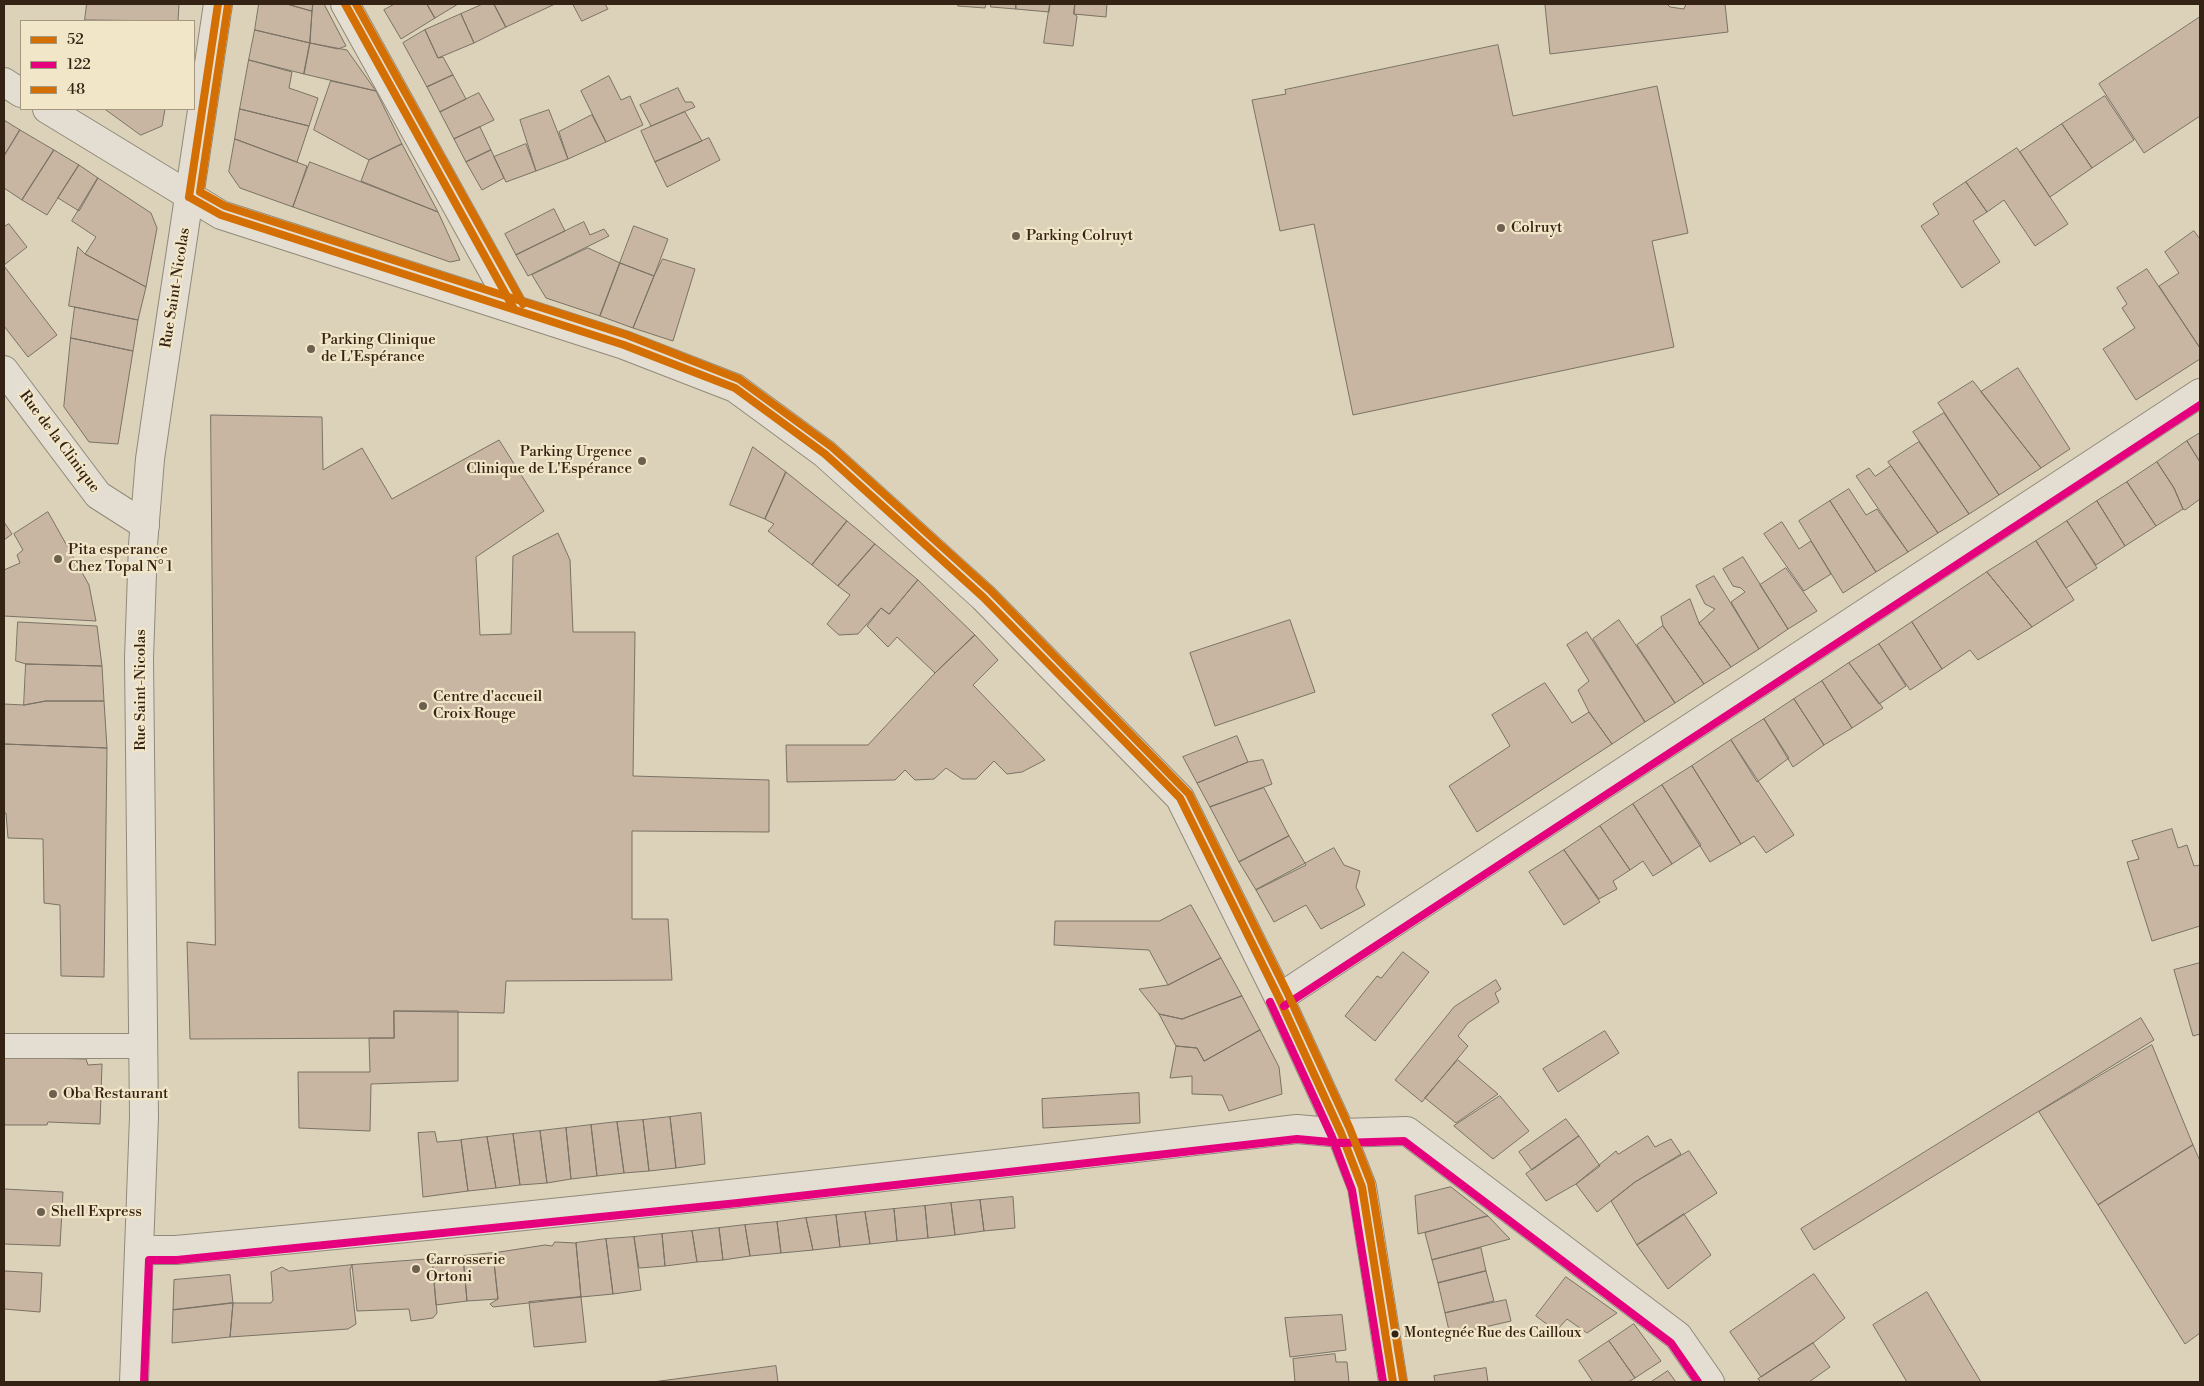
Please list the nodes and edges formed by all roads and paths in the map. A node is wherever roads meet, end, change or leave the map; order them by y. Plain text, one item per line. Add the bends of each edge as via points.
1 (218, 4) edge
2 (345, 4) edge
3 (4, 82) edge
4 (20, 92) edge
5 (48, 110) edge
6 (189, 197) junction
7 (514, 309) junction
8 (4, 370) edge
9 (2200, 393) edge
10 (144, 525) junction
11 (1279, 998) junction
12 (4, 1046) edge
13 (143, 1046) junction
14 (1341, 1133) junction
15 (139, 1250) junction
16 (134, 1382) edge
17 (1393, 1382) edge
18 (1710, 1382) edge

1 - 6 street, Rue Saint-Nicolas
2 - 7 street
3 - 4 street
5 - 6 street
6 - 7 street via 221,215
6 - 10 street, Rue Saint-Nicolas via 151,453
7 - 11 street via 624,345 735,388 825,454 958,574 1180,798
8 - 10 street, Rue de la Clinique via 98,495
9 - 11 street
10 - 13 street, Rue Saint-Nicolas via 139,658
11 - 14 street
12 - 13 lane
13 - 15 street, Rue Saint-Nicolas
14 - 15 street via 1297,1129 411,1229 176,1250
14 - 17 street via 1362,1187
14 - 18 street via 1407,1131 1678,1336
15 - 16 street, Rue Saint-Nicolas

